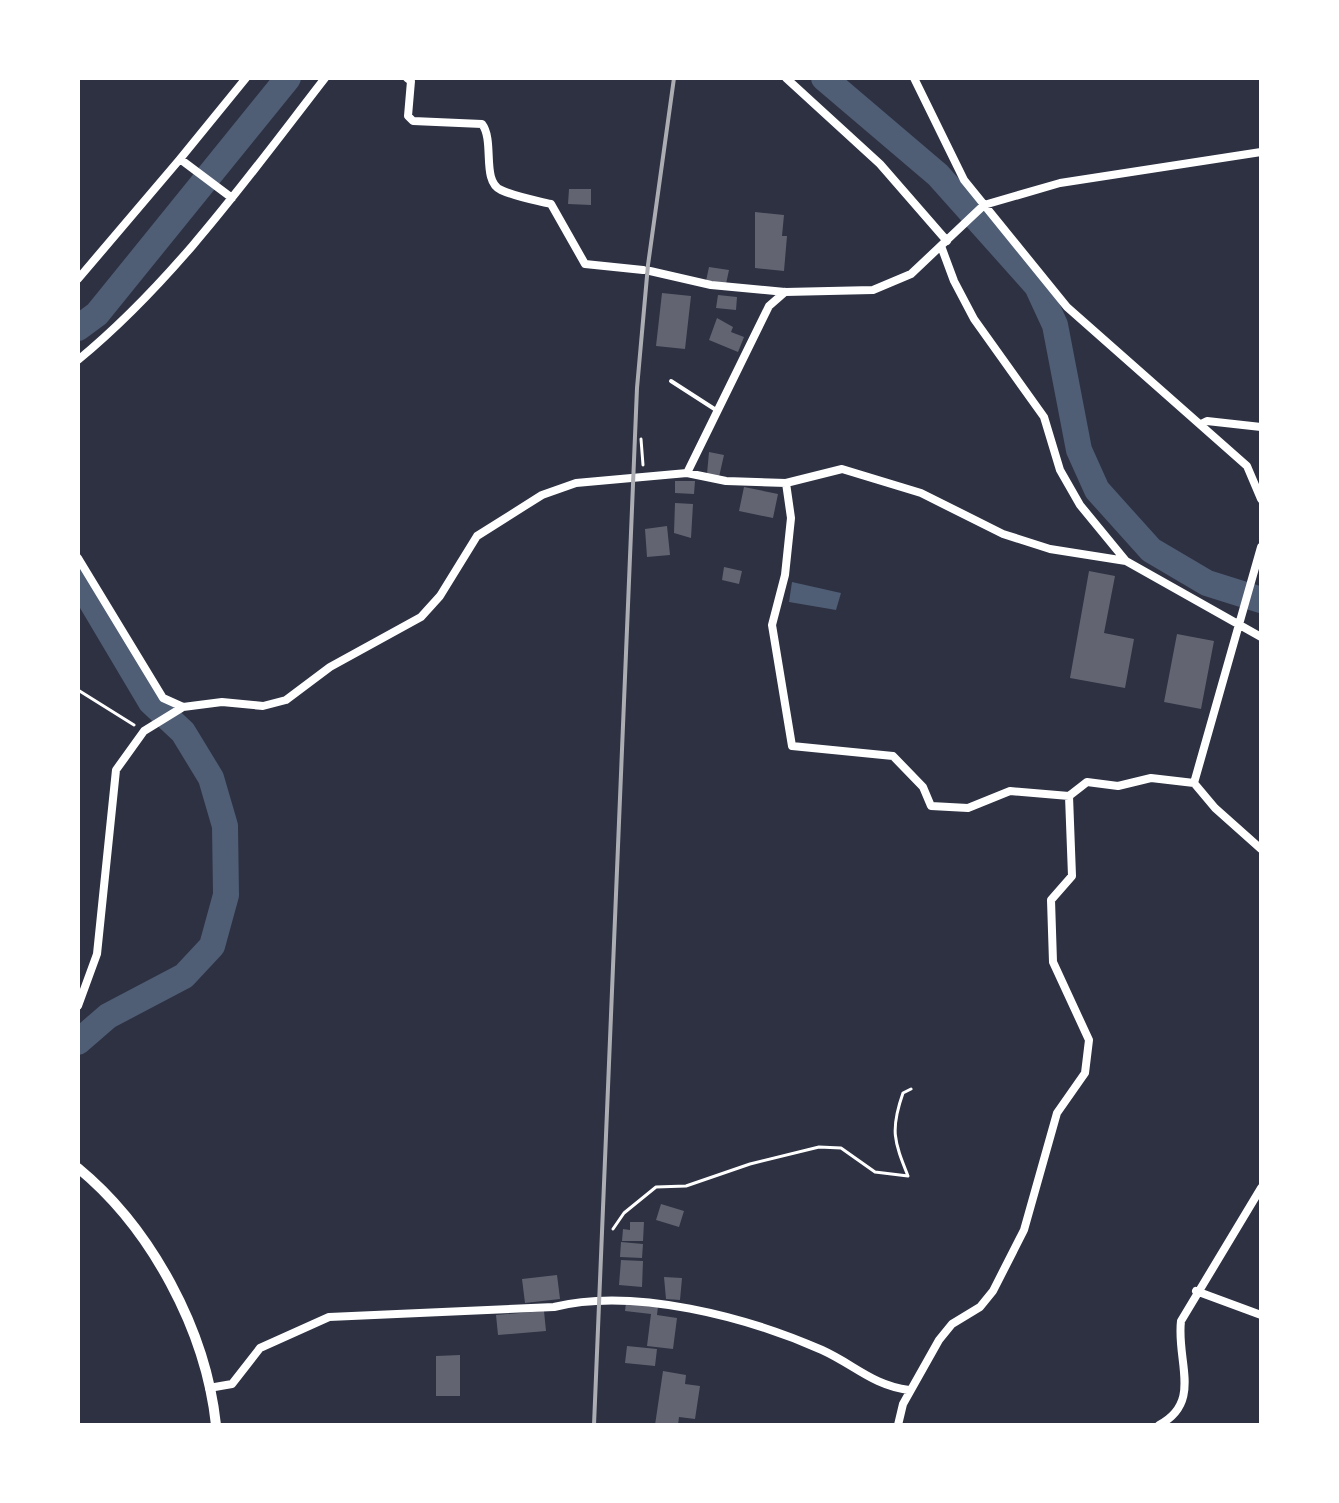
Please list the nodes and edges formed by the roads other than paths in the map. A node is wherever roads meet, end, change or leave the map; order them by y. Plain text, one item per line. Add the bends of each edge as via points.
1 (246, 78) edge
2 (325, 78) edge
3 (407, 78) edge
4 (786, 78) edge
5 (914, 78) edge
6 (1261, 152) edge
7 (182, 161) junction
8 (228, 196) junction
9 (982, 208) junction
10 (944, 243) junction
11 (78, 279) edge
12 (785, 292) junction
13 (78, 360) edge
14 (671, 381) dead end
15 (719, 412) junction
16 (1201, 424) junction
17 (1261, 427) edge
18 (687, 473) junction
19 (786, 483) junction
20 (1261, 499) edge
21 (1261, 547) edge
22 (78, 558) edge
23 (1259, 559) edge
24 (1126, 561) junction
25 (1241, 624) junction
26 (1261, 637) edge
27 (183, 707) junction
28 (1194, 783) junction
29 (1069, 796) junction
30 (1261, 849) edge
31 (78, 1006) edge
32 (78, 1168) edge
33 (1260, 1192) edge
34 (1196, 1291) junction
35 (1261, 1315) edge
36 (209, 1388) junction
37 (909, 1390) junction
38 (216, 1425) edge
39 (898, 1425) edge
40 (1159, 1425) edge

1 - 7 street
2 - 8 street
3 - 12 street via 408,116 413,121 482,124 489,139 492,181 498,189 551,204 585,264
4 - 10 street via 880,164
5 - 9 street
6 - 9 street via 1060,183
7 - 8 street
7 - 11 street
8 - 13 street via 114,330
9 - 10 street
9 - 16 street via 1067,307
10 - 12 street via 911,274 873,290
10 - 24 street via 974,319 1044,417 1060,470 1080,505
12 - 15 street via 769,306
14 - 15 lane
15 - 18 street
16 - 17 street
16 - 20 street via 1247,466
18 - 19 street via 726,481
18 - 27 street via 576,483 542,495 477,536 421,617 330,667 286,700 263,706 222,702
19 - 24 street via 842,469 921,493 1003,534 1050,549
19 - 29 street via 791,518 785,575 772,625 792,746 893,756 923,787 931,806 968,808 1010,791
21 - 23 street
22 - 27 street via 163,698
23 - 25 street
24 - 25 street
25 - 26 street
25 - 28 street
27 - 31 street via 144,731 116,770 97,954
28 - 29 street via 1151,778 1118,786 1087,782
28 - 30 street
29 - 37 street via 1072,876 1051,900 1053,962 1089,1040 1085,1073 1054,1121 1024,1230 993,1291 980,1307 952,1324
32 - 36 street via 99,1185 166,1276 187,1318
33 - 34 street
34 - 35 street
34 - 40 street via 1178,1339 1185,1396 1181,1409
36 - 37 street via 232,1384 260,1348 329,1317 554,1307 579,1301 643,1302 778,1331 840,1358 871,1381
36 - 38 street
37 - 39 street

